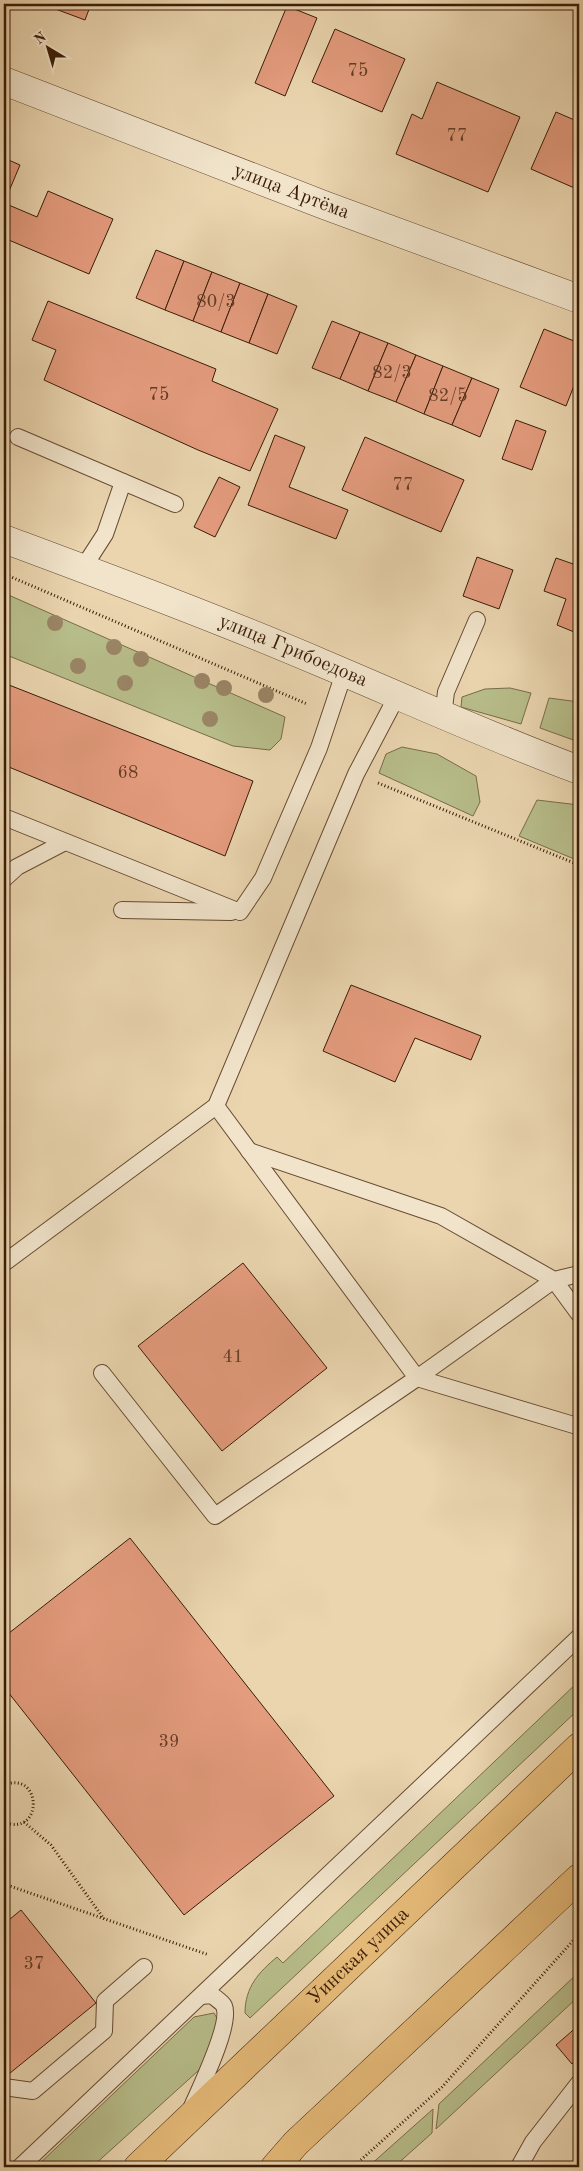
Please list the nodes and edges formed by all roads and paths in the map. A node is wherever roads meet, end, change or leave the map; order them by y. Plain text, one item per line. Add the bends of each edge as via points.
1 (4, 81) edge
2 (579, 299) edge
3 (18, 437) dead end
4 (123, 482) junction
5 (175, 504) dead end
6 (4, 539) edge
7 (84, 568) junction
8 (4, 574) edge
9 (477, 620) dead end
10 (344, 673) junction
11 (397, 696) junction
12 (307, 704) dead end
13 (443, 716) junction
14 (579, 770) edge
15 (356, 774) junction
16 (4, 816) edge
17 (65, 842) junction
18 (579, 865) edge
19 (4, 879) edge
20 (122, 910) dead end
21 (240, 912) junction
22 (216, 1106) junction
23 (249, 1151) junction
24 (4, 1263) edge
25 (579, 1274) edge
26 (554, 1280) junction
27 (579, 1314) edge
28 (102, 1373) dead end
29 (417, 1378) junction
30 (577, 1426) dead end
31 (579, 1637) edge
32 (579, 1747) edge
33 (4, 1785) edge
34 (4, 1822) edge
35 (24, 1822) junction
36 (579, 1878) edge
37 (4, 1884) edge
38 (104, 1920) junction
39 (579, 1934) edge
40 (212, 1956) dead end
41 (144, 1967) dead end
42 (201, 1996) junction
43 (579, 2083) edge
44 (4, 2087) edge
45 (185, 2122) junction
46 (20, 2167) edge
47 (138, 2167) edge
48 (275, 2167) edge
49 (353, 2167) edge
50 (519, 2167) edge

1 - 2 street, улица Артёма via 324,205
3 - 4 lane
4 - 5 lane
4 - 7 lane via 105,534
6 - 7 street, улица Грибоедова
7 - 10 street, улица Грибоедова
8 - 12 path
9 - 13 lane via 446,692
10 - 11 street, улица Грибоедова
10 - 21 lane via 318,748 267,869
11 - 13 street, улица Грибоедова
11 - 15 lane
13 - 14 street, улица Грибоедова
15 - 18 path
15 - 22 lane
16 - 17 lane
17 - 19 lane via 18,866
17 - 21 lane
20 - 21 lane
22 - 23 lane
22 - 24 lane
23 - 26 lane via 441,1216
23 - 29 lane
25 - 26 lane
26 - 27 lane
26 - 29 lane
28 - 29 lane via 215,1516
29 - 30 lane
31 - 42 lane
32 - 45 main road, Уинская улица
33 - 35 path via 16,1783 29,1790 34,1803 30,1817
34 - 35 path via 12,1825
35 - 38 path via 51,1845
36 - 48 main road via 296,2143
37 - 38 path
38 - 40 path
39 - 49 path via 442,2087
41 - 44 lane via 105,2001 104,2031 33,2090
42 - 45 lane via 212,1995 224,2005 225,2021 216,2052
42 - 46 lane
43 - 50 lane via 533,2142
45 - 47 main road, Уинская улица

